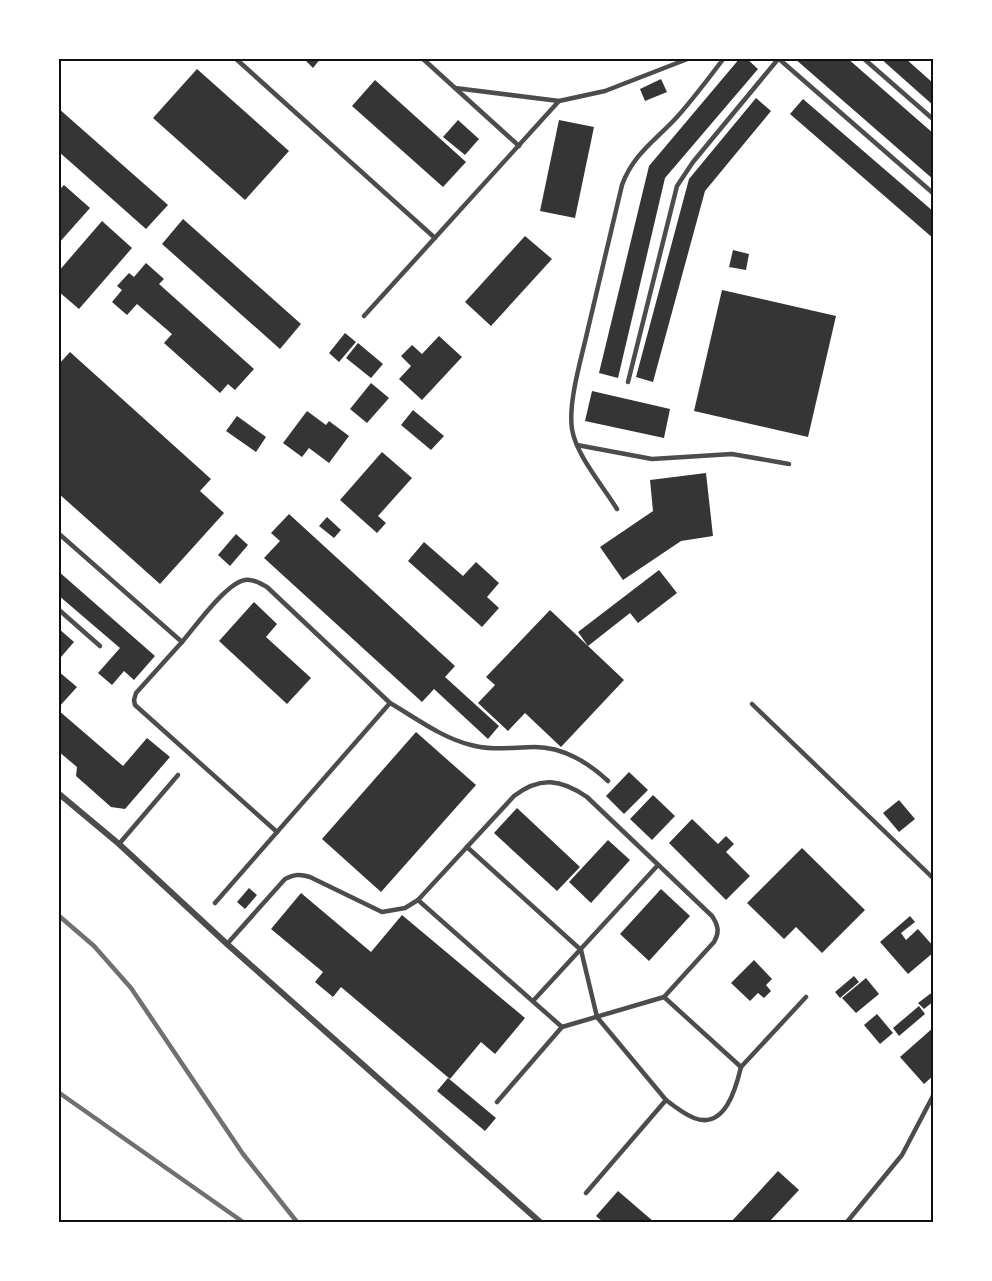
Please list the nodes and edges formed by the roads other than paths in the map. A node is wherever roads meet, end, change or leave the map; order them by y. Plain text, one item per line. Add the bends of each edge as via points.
1 (235, 58) edge
2 (422, 58) edge
3 (690, 58) edge
4 (724, 58) edge
5 (863, 58) edge
6 (779, 59) edge
7 (455, 88) junction
8 (559, 101) junction
9 (933, 120) edge
10 (519, 146) junction
11 (933, 194) edge
12 (435, 238) junction
13 (364, 316) dead end
14 (628, 382) dead end
15 (577, 444) junction
16 (789, 464) dead end
17 (617, 509) dead end
18 (58, 533) edge
19 (58, 609) edge
20 (182, 642) junction
21 (100, 646) dead end
22 (390, 703) junction
23 (752, 704) dead end
24 (178, 775) dead end
25 (608, 781) dead end
26 (58, 793) edge
27 (277, 832) junction
28 (119, 844) junction
29 (467, 847) junction
30 (658, 865) junction
31 (933, 879) edge
32 (418, 900) junction
33 (215, 903) dead end
34 (226, 944) junction
35 (580, 950) junction
36 (664, 997) junction
37 (806, 997) dead end
38 (534, 1001) junction
39 (597, 1017) junction
40 (562, 1027) junction
41 (741, 1067) junction
42 (933, 1094) edge
43 (666, 1100) junction
44 (497, 1102) dead end
45 (586, 1193) dead end
46 (540, 1222) edge
47 (847, 1222) edge

1 - 12 lane
2 - 7 lane
3 - 8 lane via 605,91
4 - 15 lane via 683,110 634,160 622,185 578,369 571,415
5 - 9 lane
6 - 11 lane
6 - 14 lane via 677,186
7 - 8 lane
7 - 10 lane
8 - 10 lane
10 - 12 lane
12 - 13 lane
15 - 16 lane via 652,459 732,454
15 - 17 lane
18 - 20 lane
19 - 21 lane
20 - 22 lane via 230,587 251,580 267,587
20 - 27 lane via 136,693 135,705
22 - 25 lane via 456,740 492,748 552,750 584,761
22 - 27 lane
23 - 31 lane
24 - 28 lane
26 - 28 street
27 - 33 lane
28 - 34 street
29 - 30 lane via 525,787 539,782 558,783 587,797
29 - 32 lane
29 - 35 lane
30 - 35 lane
30 - 36 lane via 712,916 718,934
32 - 34 lane via 405,908 382,912 310,877 293,875
32 - 38 lane
34 - 46 street
35 - 38 lane
35 - 39 lane
36 - 39 lane
36 - 41 lane
37 - 41 lane
38 - 40 lane
39 - 40 lane
39 - 43 lane
40 - 44 lane
41 - 43 lane via 729,1104 711,1119 695,1118
42 - 47 lane via 902,1155
43 - 45 lane

